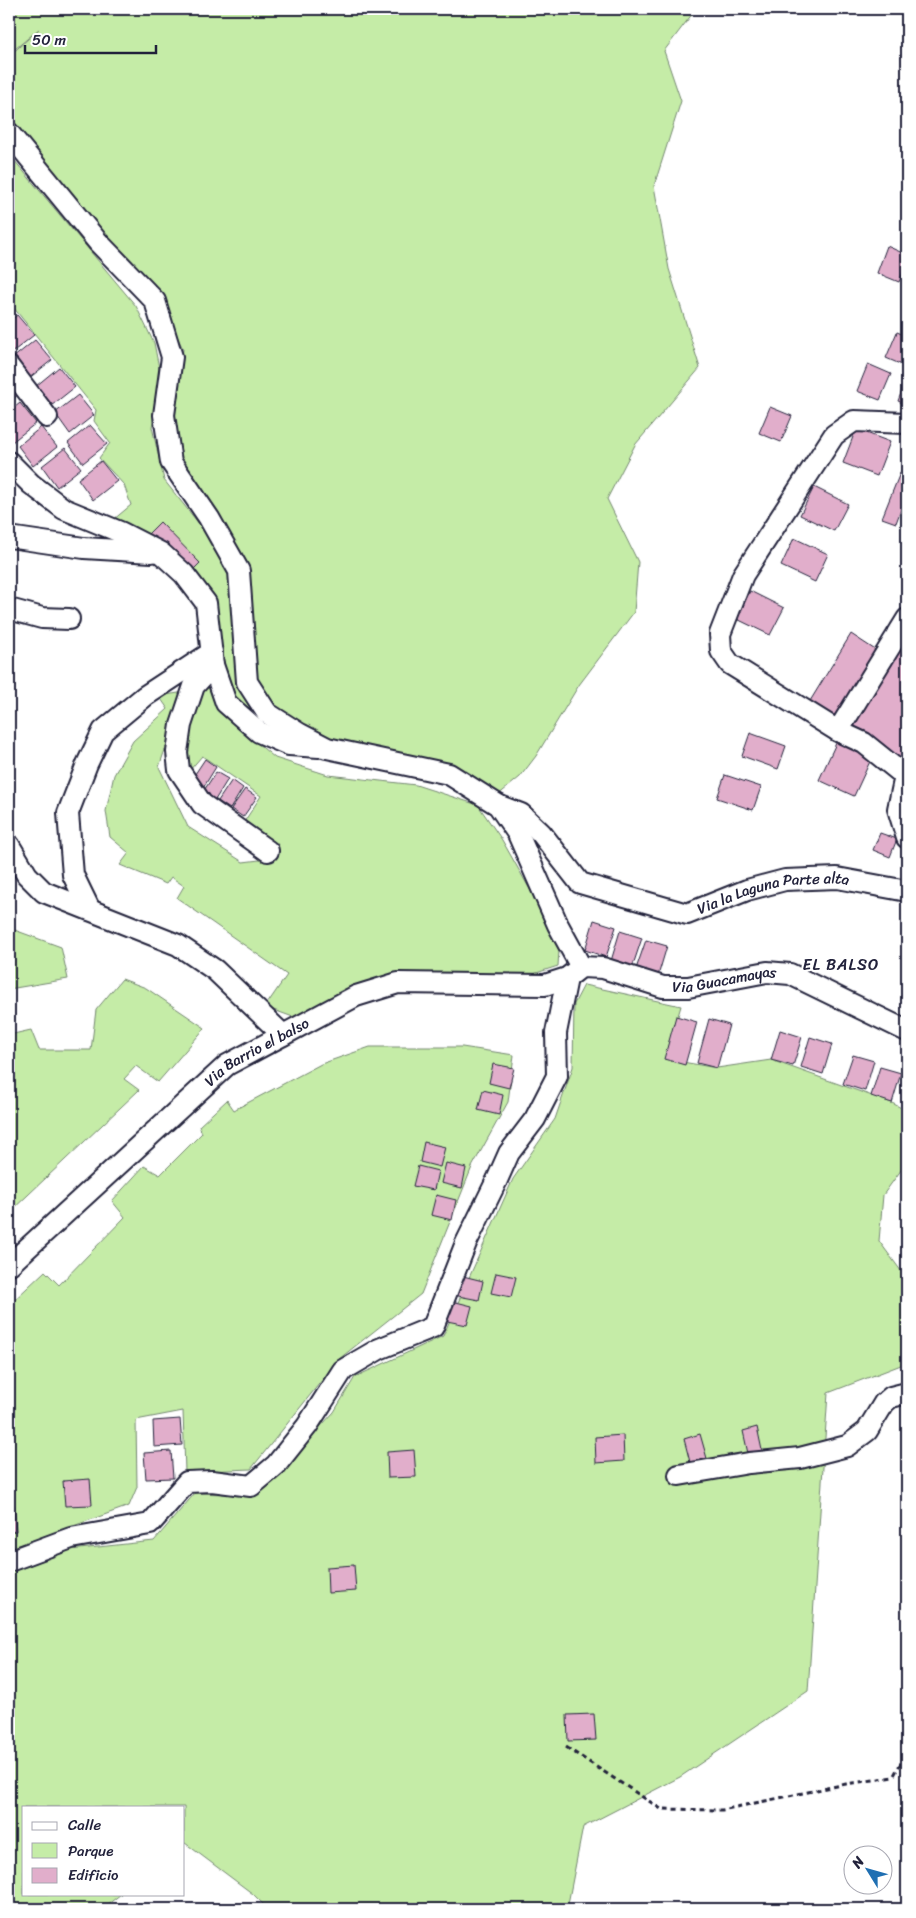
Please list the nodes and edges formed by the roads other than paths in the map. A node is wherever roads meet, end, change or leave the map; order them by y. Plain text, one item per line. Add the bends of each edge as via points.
1 (9, 133) edge
2 (9, 367) edge
3 (47, 417) dead end
4 (907, 423) edge
5 (9, 462) edge
6 (9, 537) edge
7 (161, 553) junction
8 (9, 609) edge
9 (69, 619) dead end
10 (907, 619) edge
11 (213, 658) junction
12 (838, 731) junction
13 (327, 748) junction
14 (906, 774) edge
15 (498, 805) junction
16 (907, 838) edge
17 (9, 845) edge
18 (268, 850) dead end
19 (907, 891) edge
20 (90, 910) junction
21 (574, 972) junction
22 (907, 1031) edge
23 (283, 1035) junction
24 (9, 1264) edge
25 (907, 1393) edge
26 (679, 1475) dead end
27 (9, 1561) edge

1 - 13 street via 98,242 154,301 172,357 164,415 171,462 209,518 239,571 247,682 267,713
2 - 3 street
4 - 12 street via 854,421 834,435 742,575 720,634 721,651 730,664
5 - 7 street via 64,509
6 - 7 street via 84,548
7 - 11 street via 184,574 206,603
8 - 9 street via 42,618
10 - 12 street
11 - 13 street via 226,703 259,732 289,745
11 - 18 street via 194,686 181,725 177,752 179,770 202,804
11 - 20 street via 145,696 103,732 87,764 68,813 73,874
12 - 14 street via 864,743
13 - 15 street via 449,774
14 - 16 street via 898,809
15 - 19 street, Via la Laguna Parte alta via 521,814 541,833 580,883 687,914 747,890 785,880 837,878
15 - 21 street via 518,834 558,925
17 - 20 street via 27,875 44,892
20 - 23 street via 178,946 216,970
21 - 22 street, Via Guacamayas via 603,968 663,987 688,987 767,972 790,974
21 - 23 street, Via Barrio el balso via 545,985 398,984 356,996
21 - 27 street via 556,1033 557,1076 535,1119 509,1153 466,1243 434,1326 379,1349 343,1370 307,1426 276,1465 251,1486 212,1481 187,1482 150,1524 71,1538
23 - 24 street, Via Barrio el balso via 227,1065
25 - 26 street via 891,1397 884,1403 867,1431 847,1446 800,1458 749,1462

